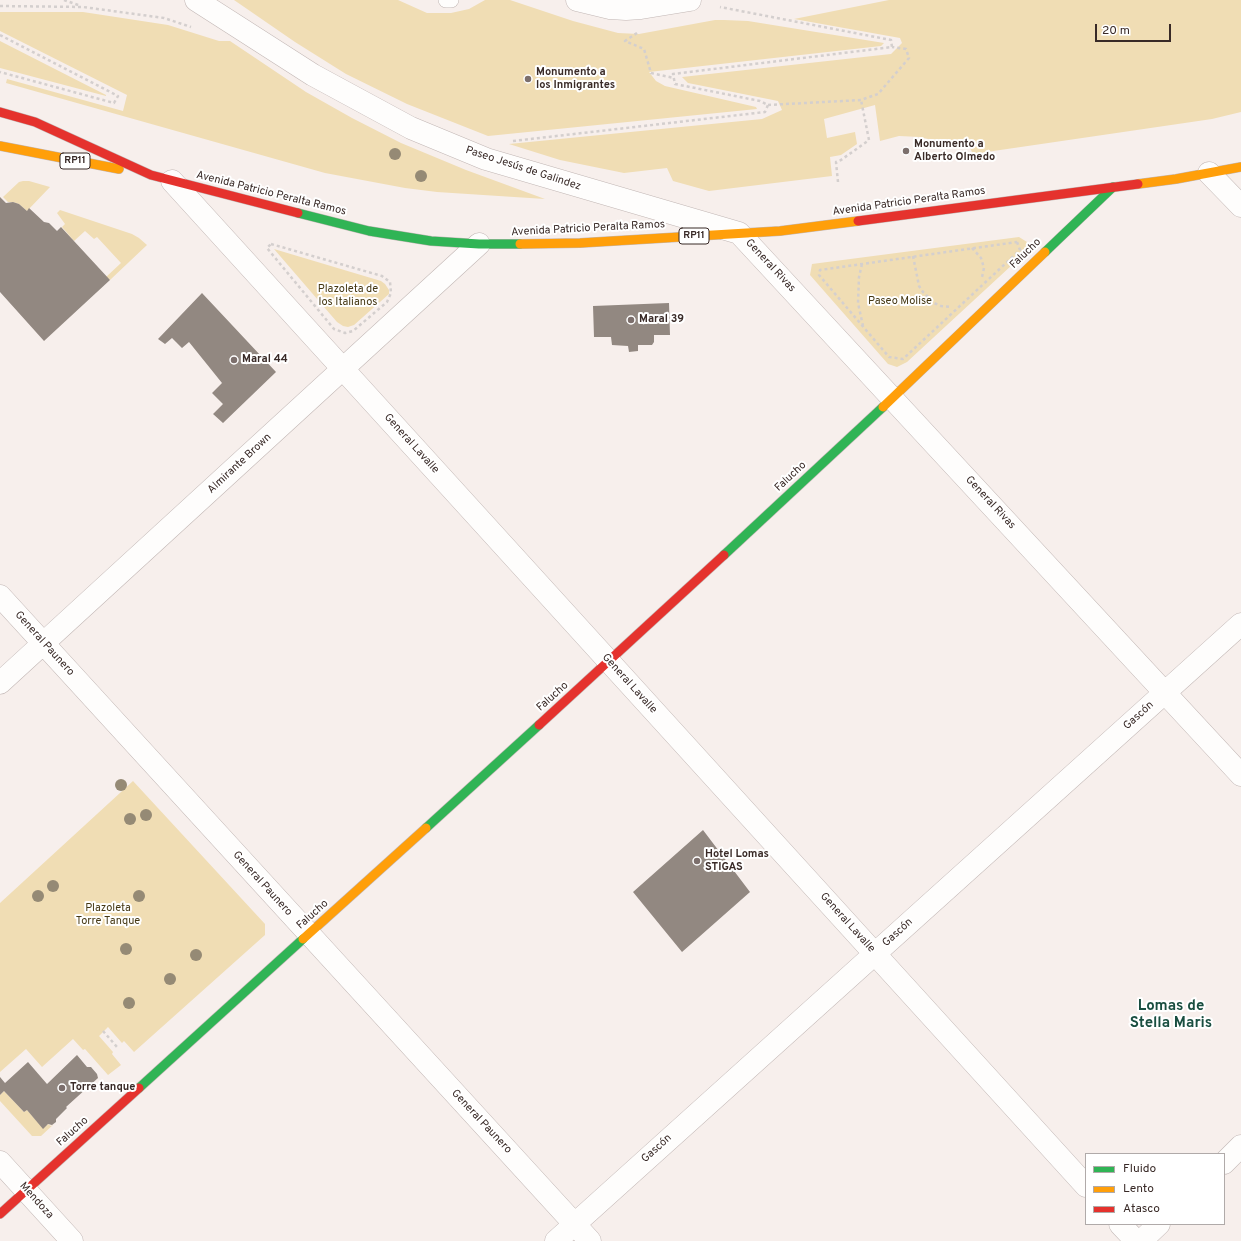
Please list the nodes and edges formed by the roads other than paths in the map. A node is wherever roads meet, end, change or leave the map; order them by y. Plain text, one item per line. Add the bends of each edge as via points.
1 (196, 0) edge
2 (446, 0) edge
3 (450, 0) edge
4 (577, 0) edge
5 (690, 0) edge
6 (0, 112) edge
7 (0, 146) edge
8 (1241, 167) edge
9 (1209, 173) junction
10 (151, 175) junction
11 (172, 181) junction
12 (1113, 187) junction
13 (1241, 206) edge
14 (739, 233) junction
15 (480, 244) junction
16 (343, 369) junction
17 (893, 398) junction
18 (0, 596) edge
19 (1241, 624) edge
20 (43, 644) junction
21 (609, 662) junction
22 (0, 683) edge
23 (1166, 693) junction
24 (1241, 775) edge
25 (309, 935) junction
26 (875, 954) junction
27 (1241, 1146) edge
28 (1225, 1161) edge
29 (0, 1162) edge
30 (1085, 1185) edge
31 (26, 1191) junction
32 (0, 1214) edge
33 (574, 1224) junction
34 (1121, 1225) edge
35 (1158, 1225) edge
36 (72, 1241) edge
37 (556, 1241) edge
38 (590, 1241) edge
39 (1136, 1241) edge
40 (1141, 1241) edge

1 - 14 street, Paseo Jesús de Galindez via 313,74 411,128 486,159
2 - 3 lane
4 - 5 street via 626,9
6 - 10 street, Avenida Patricio Peralta Ramos / RP11 via 35,122
7 - 10 street, RP11
8 - 9 street, Avenida Patricio Peralta Ramos / RP11
9 - 12 street, Avenida Patricio Peralta Ramos / RP11
9 - 13 street
10 - 11 street, Avenida Patricio Peralta Ramos / RP11
11 - 15 street, Avenida Patricio Peralta Ramos / RP11 via 369,231
11 - 16 street, General Lavalle
12 - 14 street, Avenida Patricio Peralta Ramos / RP11 via 780,231
12 - 17 street, Falucho
14 - 15 street, Avenida Patricio Peralta Ramos / RP11 via 580,243
14 - 17 street, General Rivas
15 - 16 street, Almirante Brown
16 - 20 street, Almirante Brown
16 - 21 street, General Lavalle
17 - 21 street, Falucho
17 - 23 street, General Rivas
18 - 20 street, General Paunero
19 - 23 street, Gascón
20 - 22 street, Almirante Brown
20 - 25 street, General Paunero
21 - 25 street, Falucho
21 - 26 street, General Lavalle
23 - 24 street, General Rivas
23 - 26 street, Gascón
25 - 31 street, Falucho
25 - 33 street, General Paunero
26 - 30 street, General Lavalle
26 - 33 street, Gascón
27 - 28 street
29 - 31 street, Mendoza
31 - 32 street, Falucho
31 - 36 street, Mendoza
33 - 37 street, Gascón
33 - 38 street, General Paunero
34 - 39 street
35 - 40 street

